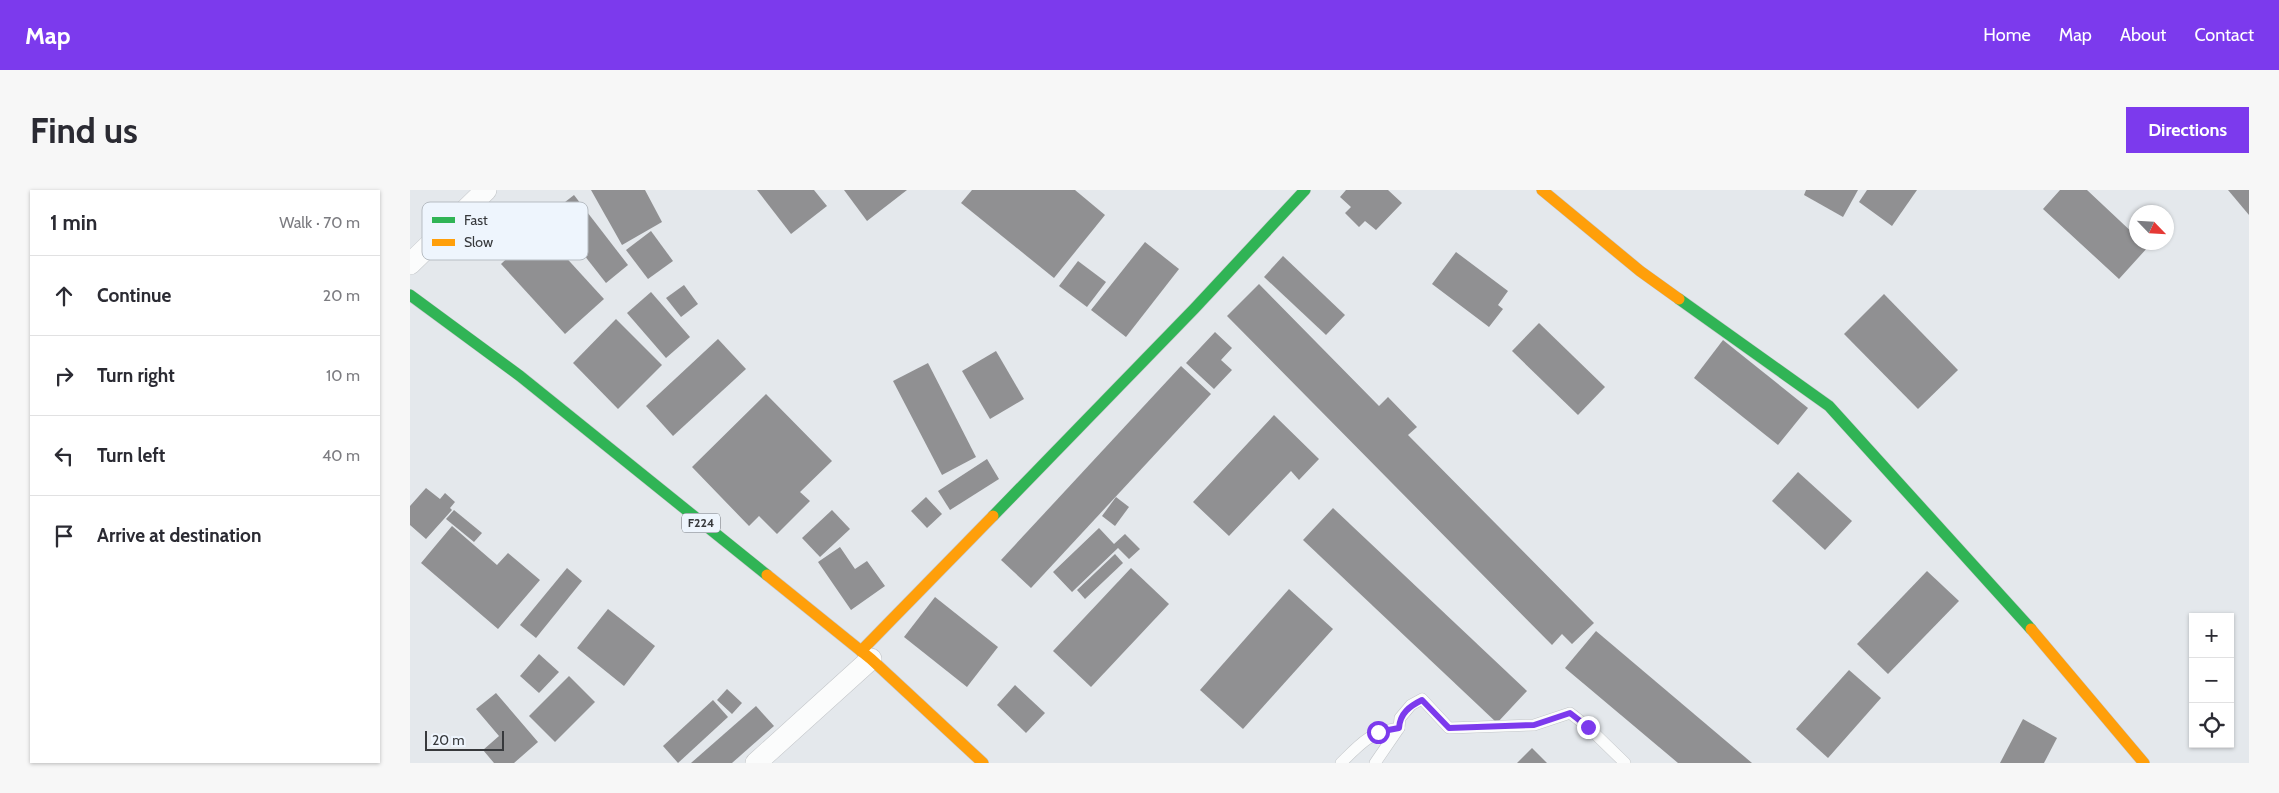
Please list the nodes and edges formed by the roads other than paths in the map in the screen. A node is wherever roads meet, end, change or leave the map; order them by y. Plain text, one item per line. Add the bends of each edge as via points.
1 (486, 190) edge
2 (1305, 190) edge
3 (1542, 190) edge
4 (474, 202) edge
5 (422, 252) edge
6 (410, 264) edge
7 (410, 295) edge
8 (866, 655) junction
9 (1399, 728) junction
10 (756, 763) edge
11 (983, 763) edge
12 (1341, 763) edge
13 (1374, 763) edge
14 (1626, 763) edge
15 (2144, 763) edge

1 - 4 street
2 - 8 street
3 - 15 street via 1640,271 1829,406 2061,662
5 - 6 street
7 - 8 street, F224 via 520,376
8 - 10 street
8 - 11 street, F224
9 - 12 lane via 1378,732
9 - 13 lane
9 - 14 lane via 1400,718 1422,700 1449,728 1534,725 1570,713

